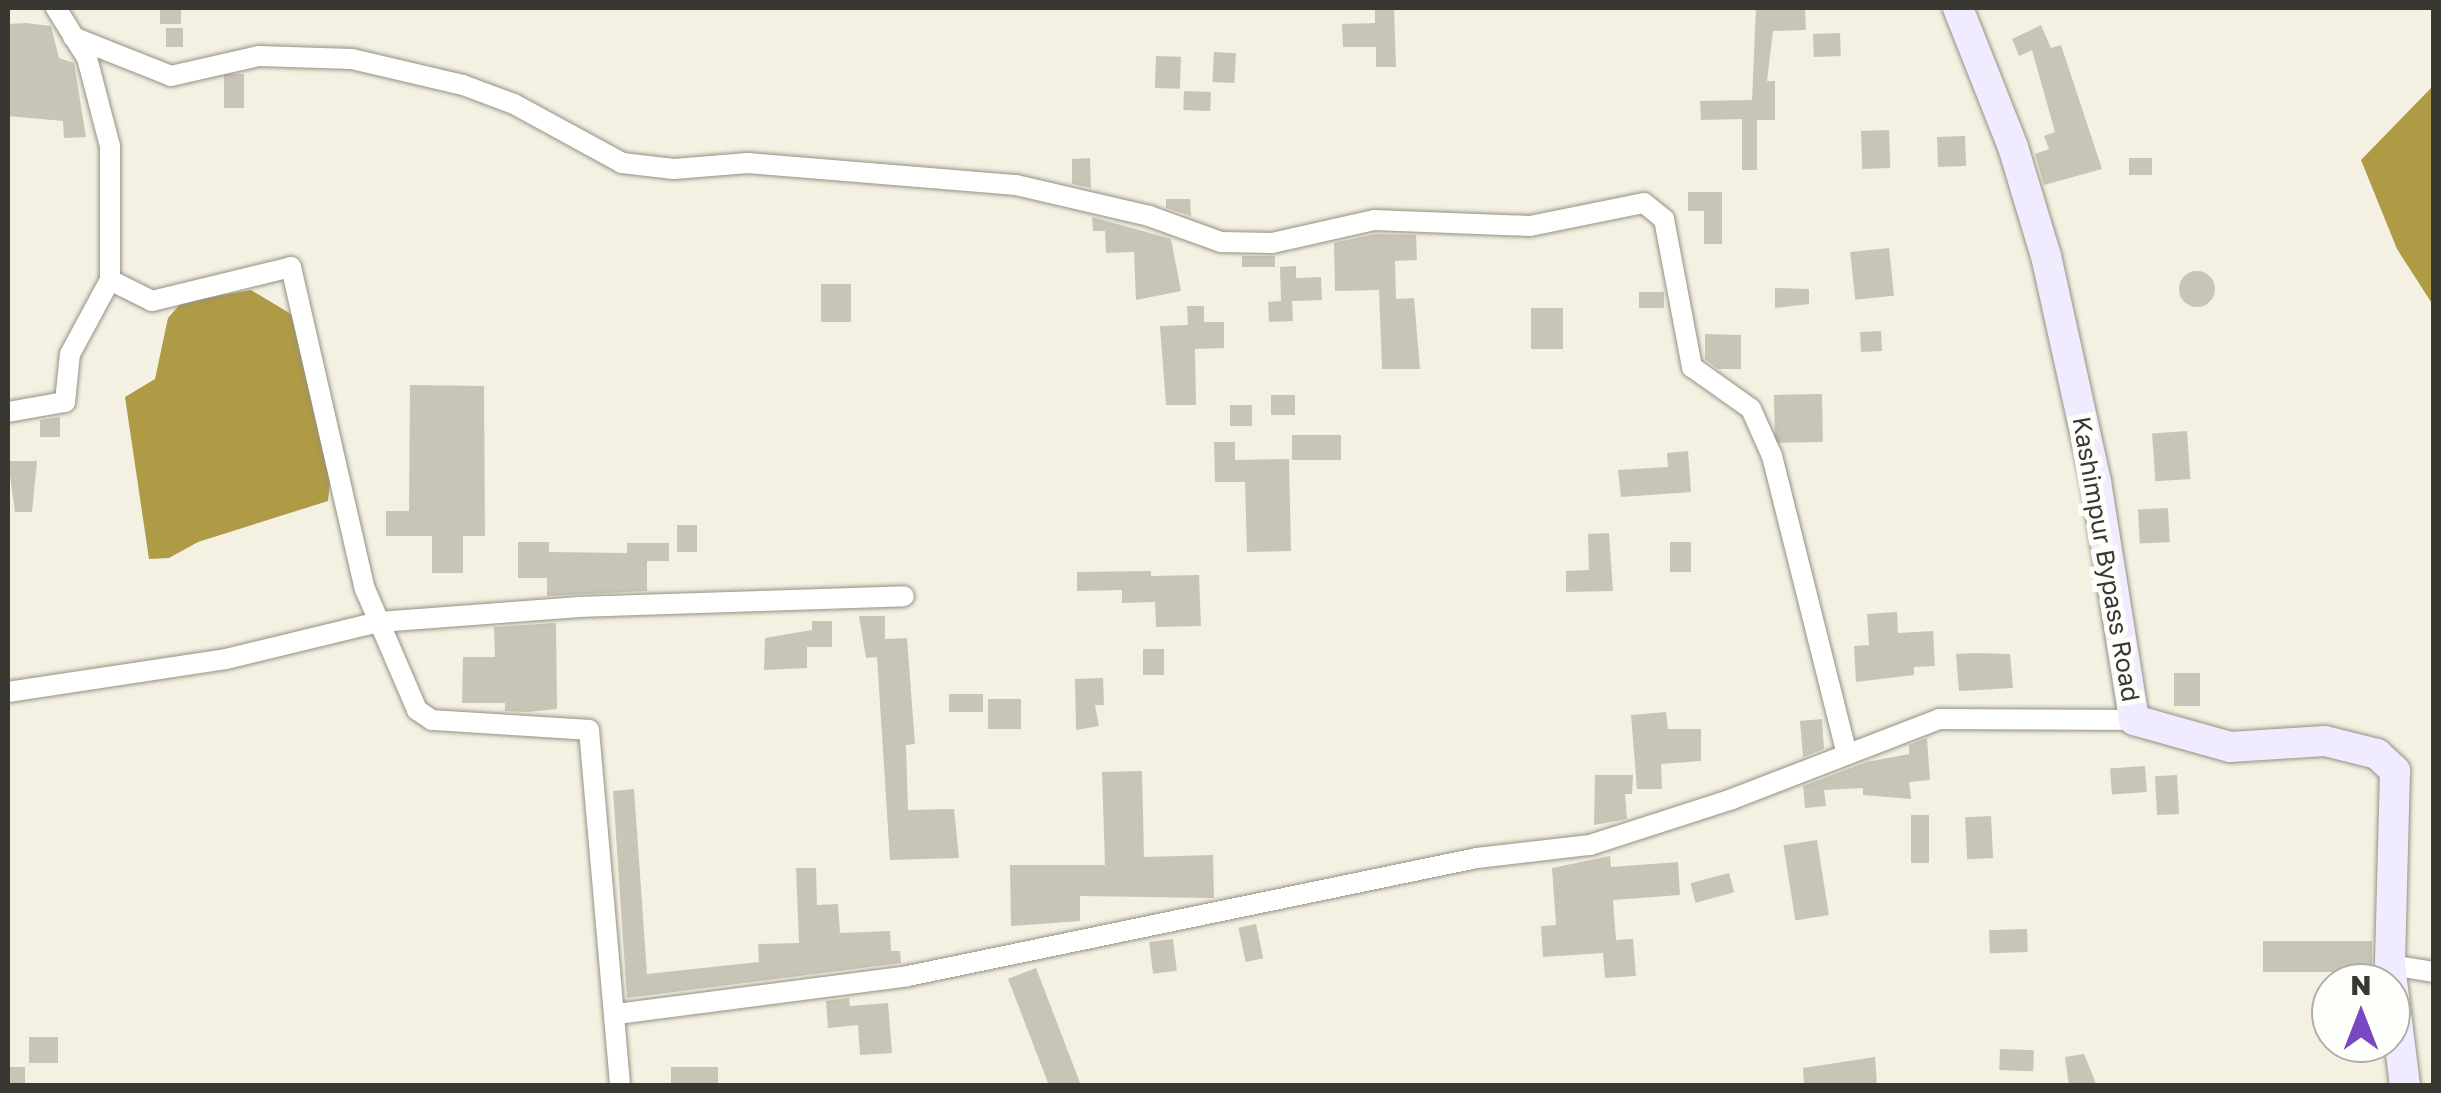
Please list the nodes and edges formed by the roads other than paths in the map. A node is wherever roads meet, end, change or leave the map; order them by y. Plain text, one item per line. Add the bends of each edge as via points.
1 (56, 8) edge
2 (1958, 8) edge
3 (73, 37) junction
4 (110, 280) junction
5 (8, 412) edge
6 (904, 596) dead end
7 (379, 622) junction
8 (8, 692) edge
9 (2134, 720) junction
10 (1846, 750) junction
11 (2390, 963) edge
12 (617, 1014) junction
13 (620, 1086) edge

1 - 3 street
2 - 9 main road, Kashimpur Bypass Road via 2013,147 2046,256 2096,482
3 - 4 street via 87,58 110,146
3 - 10 street via 171,76 258,56 352,59 497,98 622,163 674,170 748,163 1016,185 1149,216 1221,242 1272,243 1374,220 1530,226 1644,203 1664,219 1692,367 1751,410 1772,456
4 - 5 street via 70,354 65,402
4 - 7 street via 152,301 291,267 365,589
6 - 7 street via 580,607
7 - 8 street via 226,659
7 - 12 street via 417,710 432,720 589,730
9 - 10 street via 1938,719
9 - 11 main road, Kashimpur Bypass Road via 2197,742 2325,741 2377,754 2395,771
10 - 12 street via 1732,799 1590,845 1421,868 908,976
12 - 13 street

